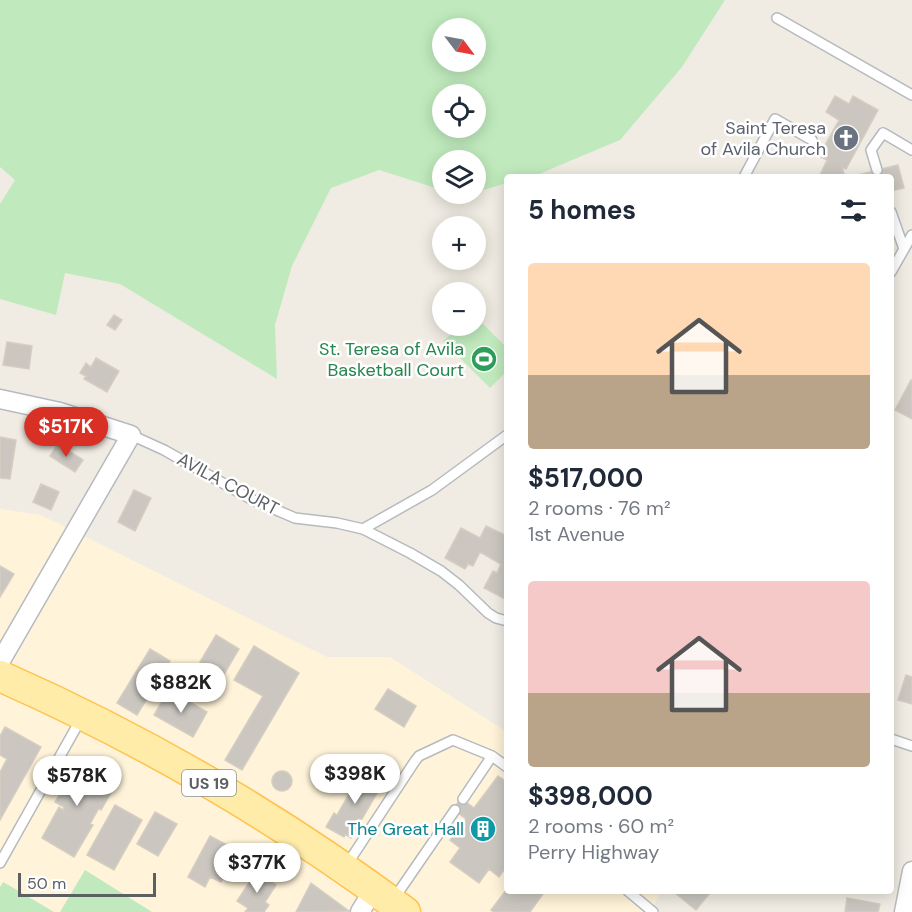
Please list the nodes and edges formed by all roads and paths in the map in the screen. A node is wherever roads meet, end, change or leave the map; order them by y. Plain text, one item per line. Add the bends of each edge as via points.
1 (777, 18) dead end
2 (912, 95) edge
3 (812, 140) dead end
4 (912, 150) edge
5 (877, 170) dead end
6 (746, 174) edge
7 (894, 221) edge
8 (912, 235) edge
9 (904, 249) junction
10 (894, 267) edge
11 (0, 399) edge
12 (131, 435) junction
13 (504, 437) edge
14 (363, 529) junction
15 (504, 620) edge
16 (0, 662) edge
17 (0, 676) edge
18 (83, 715) junction
19 (894, 740) edge
20 (912, 746) edge
21 (492, 756) junction
22 (504, 765) edge
23 (463, 799) dead end
24 (454, 810) dead end
25 (0, 863) edge
26 (344, 868) junction
27 (912, 871) edge
28 (632, 894) edge
29 (383, 904) edge
30 (653, 912) edge
31 (904, 912) edge

1 - 2 lane
3 - 6 lane via 775,119
4 - 5 lane via 883,133 871,150
7 - 9 lane
8 - 9 lane
9 - 10 lane
11 - 12 street via 60,412
12 - 14 lane, AVILA COURT via 295,518
12 - 16 street
13 - 14 lane via 432,490
14 - 15 lane, AVILA COURT via 441,572 488,614
17 - 18 main road, US 19
18 - 25 lane
18 - 26 main road, US 19 via 212,785
19 - 20 lane
21 - 22 lane
21 - 23 lane
21 - 26 lane via 453,740 419,756
24 - 29 lane
26 - 29 main road, US 19
27 - 31 street
28 - 30 lane

